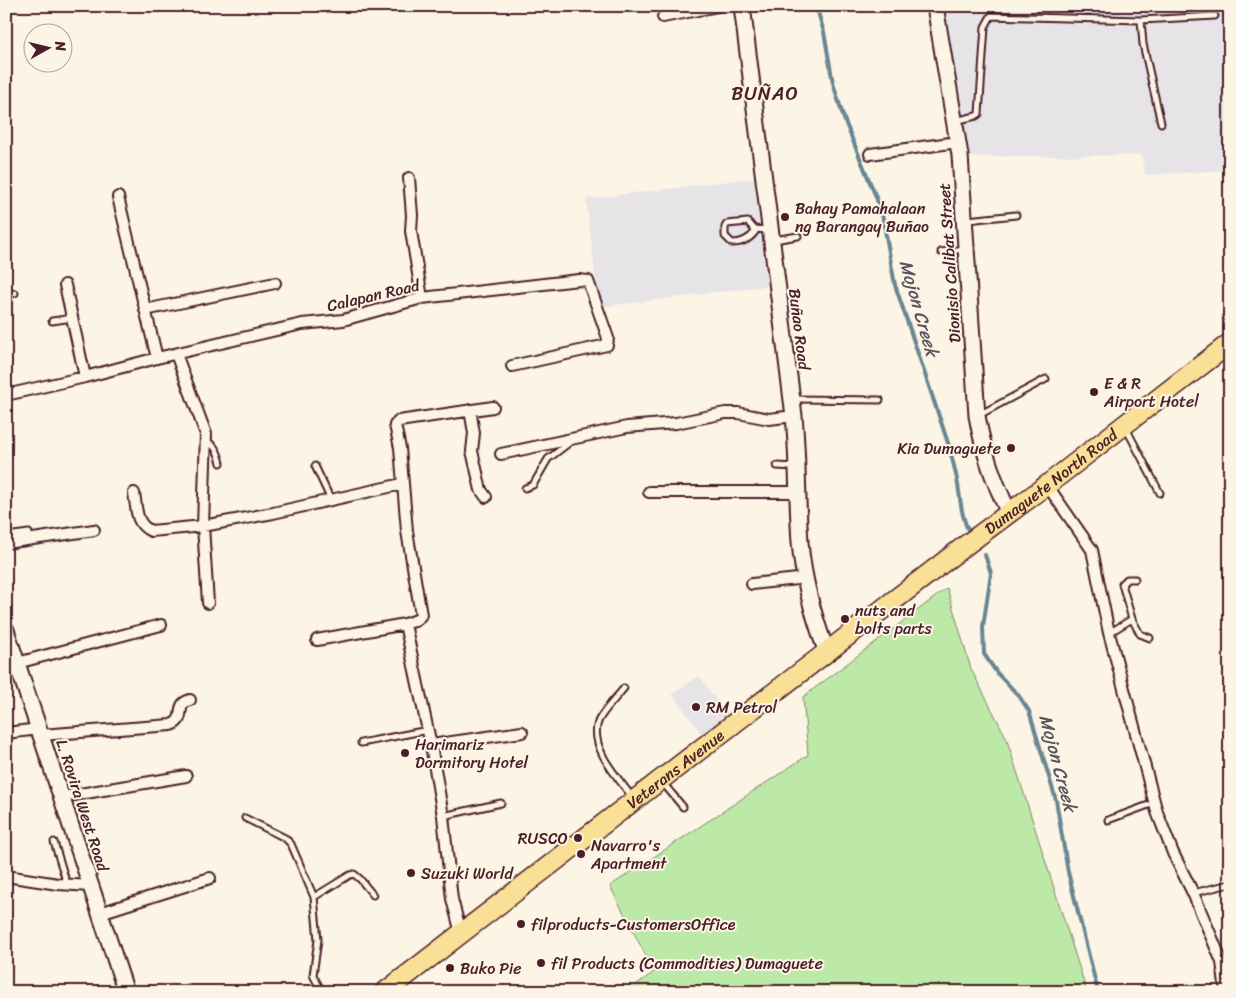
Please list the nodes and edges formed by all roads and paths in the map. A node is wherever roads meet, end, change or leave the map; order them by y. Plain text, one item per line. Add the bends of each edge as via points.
1 (718, 6) edge
2 (742, 6) edge
3 (935, 6) edge
4 (1216, 16) dead end
5 (663, 17) dead end
6 (1141, 20) junction
7 (954, 121) junction
8 (1161, 123) dead end
9 (958, 142) junction
10 (870, 154) dead end
11 (409, 178) dead end
12 (118, 197) dead end
13 (1016, 215) dead end
14 (964, 220) junction
15 (754, 229) junction
16 (770, 235) junction
17 (798, 236) dead end
18 (966, 249) junction
19 (941, 252) dead end
20 (275, 283) dead end
21 (65, 285) dead end
22 (15, 293) dead end
23 (6, 296) edge
24 (422, 298) junction
25 (145, 310) junction
26 (73, 318) junction
27 (52, 321) dead end
28 (1230, 343) edge
29 (176, 354) junction
30 (157, 358) junction
31 (512, 366) dead end
32 (85, 377) junction
33 (1046, 379) dead end
34 (6, 395) edge
35 (791, 399) junction
36 (880, 400) dead end
37 (493, 407) dead end
38 (470, 410) junction
39 (794, 416) junction
40 (977, 416) junction
41 (1124, 425) junction
42 (576, 438) junction
43 (206, 441) junction
44 (501, 454) dead end
45 (221, 463) dead end
46 (315, 466) dead end
47 (777, 466) dead end
48 (798, 467) junction
49 (402, 484) junction
50 (1047, 485) junction
51 (525, 488) dead end
52 (649, 492) dead end
53 (798, 492) junction
54 (134, 493) dead end
55 (1160, 493) dead end
56 (486, 496) dead end
57 (331, 500) junction
58 (1009, 513) junction
59 (203, 526) junction
60 (94, 530) dead end
61 (29, 533) dead end
62 (6, 536) edge
63 (6, 543) edge
64 (966, 546) joint
65 (807, 578) junction
66 (1135, 579) dead end
67 (752, 584) dead end
68 (208, 602) dead end
69 (1132, 619) junction
70 (405, 624) junction
71 (161, 626) dead end
72 (6, 630) edge
73 (1109, 633) junction
74 (1150, 638) dead end
75 (317, 640) dead end
76 (827, 653) junction
77 (17, 663) junction
78 (624, 688) dead end
79 (190, 700) dead end
80 (428, 730) junction
81 (40, 732) junction
82 (522, 732) dead end
83 (6, 733) edge
84 (361, 743) dead end
85 (431, 745) junction
86 (186, 776) dead end
87 (661, 780) junction
88 (62, 797) junction
89 (635, 800) junction
90 (501, 803) dead end
91 (1154, 803) junction
92 (683, 807) dead end
93 (443, 816) junction
94 (245, 818) dead end
95 (1108, 820) dead end
96 (54, 842) dead end
97 (6, 876) edge
98 (210, 878) dead end
99 (1230, 884) edge
100 (67, 885) junction
101 (91, 886) junction
102 (1194, 893) junction
103 (373, 895) dead end
104 (314, 897) junction
105 (100, 913) junction
106 (461, 933) junction
107 (126, 992) edge
108 (322, 992) edge
109 (385, 992) edge
110 (1226, 992) edge

1 - 5 street
2 - 16 street, Buñao Road
3 - 7 street, Dionisio Calibat Street
4 - 6 lane
6 - 7 lane via 991,16 985,27 979,114
6 - 8 lane
7 - 9 street, Dionisio Calibat Street
9 - 10 street
9 - 14 street, Dionisio Calibat Street
11 - 24 street via 411,226
12 - 25 street
13 - 14 lane
14 - 18 street, Dionisio Calibat Street
15 - 15 lane via 749,239 738,243 732,243 725,236 725,227 729,223 748,222
15 - 16 lane
16 - 17 lane
16 - 35 street, Buñao Road
18 - 19 lane
18 - 40 street, Dionisio Calibat Street
20 - 25 street
21 - 26 street
22 - 23 lane
24 - 29 street, Calapan Road via 343,320 302,324
24 - 31 street, Calapan Road via 580,280 588,282 608,338 607,345
25 - 30 street
26 - 27 lane
26 - 32 street
28 - 41 highway, Dumaguete North Road
29 - 30 street, Calapan Road
29 - 43 street
30 - 32 street, Calapan Road
32 - 34 street, Calapan Road
33 - 40 lane
35 - 36 lane
35 - 39 street, Buñao Road
37 - 38 street
38 - 49 street via 397,422
38 - 56 street via 474,433 472,452 481,490
39 - 42 street via 769,419 725,413
39 - 48 street, Buñao Road
40 - 58 street, Dionisio Calibat Street via 984,452
41 - 50 highway, Dumaguete North Road
41 - 55 lane
42 - 44 street
42 - 51 lane via 548,459 533,485
43 - 45 lane via 214,445
43 - 59 street
46 - 57 lane
47 - 48 lane
48 - 53 street, Buñao Road
49 - 57 street
49 - 70 street via 420,615 417,620
50 - 58 highway, Dumaguete North Road
50 - 73 street via 1092,550
52 - 53 street
53 - 65 street, Buñao Road via 800,543
54 - 59 street via 139,523 143,528 151,531
57 - 59 street
58 - 64 highway, Dumaguete North Road
59 - 68 street
60 - 63 street
61 - 62 lane
64 - 76 highway, Veterans Avenue
65 - 67 street
65 - 76 street, Buñao Road via 813,615
66 - 69 lane via 1127,579 1122,584
69 - 73 lane
69 - 74 lane via 1140,634
70 - 75 street
70 - 80 street
71 - 77 street
72 - 77 street, L. Rovira West Road
73 - 91 street
76 - 87 highway, Veterans Avenue
77 - 81 street, L. Rovira West Road
78 - 89 lane via 599,720 597,730 599,746 607,764
79 - 81 street via 182,704 181,717 171,725
80 - 84 lane
80 - 85 street
81 - 83 street
81 - 88 street, L. Rovira West Road
82 - 85 street
85 - 93 street
86 - 88 street
87 - 89 highway, Veterans Avenue
87 - 92 lane
88 - 101 street, L. Rovira West Road
89 - 106 highway, Veterans Avenue
90 - 93 lane
91 - 95 lane
91 - 102 street via 1173,853
93 - 106 street via 452,899
94 - 104 lane via 291,844
96 - 100 lane
97 - 100 street
98 - 105 street
99 - 102 lane
100 - 101 street
101 - 105 street, L. Rovira West Road
102 - 110 street via 1222,962
103 - 104 lane via 354,874
104 - 108 lane via 318,940 313,975
105 - 107 street, L. Rovira West Road
106 - 109 highway, Veterans Avenue

